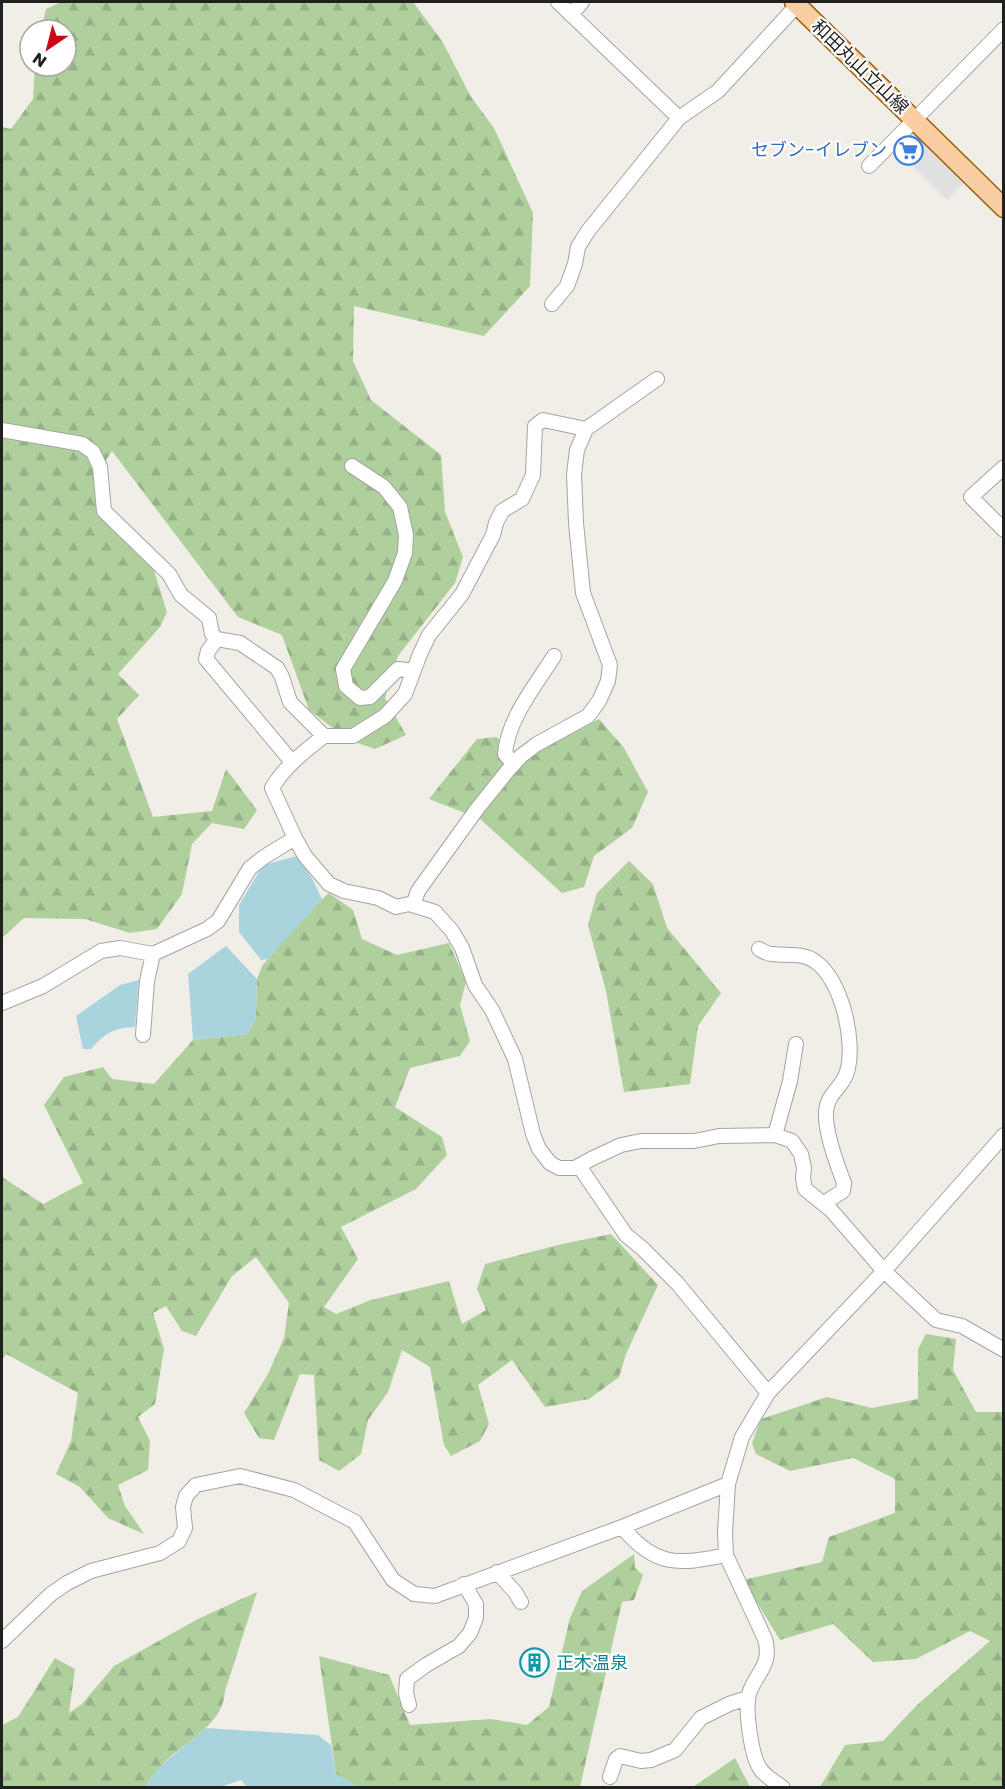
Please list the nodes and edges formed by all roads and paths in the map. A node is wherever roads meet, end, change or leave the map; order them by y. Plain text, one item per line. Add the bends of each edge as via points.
1 (558, 2) edge
2 (582, 2) edge
3 (797, 3) edge
4 (571, 15) junction
5 (1004, 29) edge
6 (679, 118) junction
7 (914, 120) junction
8 (869, 166) dead end
9 (1004, 208) edge
10 (552, 304) dead end
11 (657, 379) dead end
12 (586, 429) junction
13 (2, 430) edge
14 (352, 466) dead end
15 (1004, 467) edge
16 (1004, 531) edge
17 (217, 639) junction
18 (554, 656) dead end
19 (413, 671) junction
20 (324, 736) junction
21 (292, 762) junction
22 (514, 764) junction
23 (295, 838) junction
24 (413, 905) junction
25 (759, 949) dead end
26 (153, 954) junction
27 (2, 1003) edge
28 (143, 1035) dead end
29 (796, 1044) dead end
30 (775, 1135) junction
31 (1004, 1135) edge
32 (579, 1166) junction
33 (824, 1203) junction
34 (884, 1271) junction
35 (1004, 1350) edge
36 (768, 1393) junction
37 (728, 1484) junction
38 (622, 1527) junction
39 (726, 1555) junction
40 (497, 1572) junction
41 (464, 1584) junction
42 (521, 1602) dead end
43 (2, 1641) edge
44 (748, 1698) junction
45 (409, 1705) dead end
46 (610, 1777) dead end
47 (783, 1788) edge

1 - 4 street
2 - 4 street
3 - 6 street via 718,91
3 - 7 main road, 和田丸山立山線
4 - 6 street
5 - 7 street
6 - 10 street via 588,231 578,247 567,286
7 - 8 street
7 - 9 main road, 和田丸山立山線
11 - 12 street
12 - 19 street via 543,420 535,426 533,476 522,499 502,511 462,594 429,635
12 - 22 street via 577,450 574,474 576,523 583,593 610,665 608,681 588,716 537,744
13 - 17 street via 82,444 93,452 100,467 105,511 169,574 181,595 209,618
14 - 19 street via 384,487 400,507 406,535 405,553 395,581 344,669 346,686 360,698 370,697 398,669
15 - 16 street via 971,497
17 - 20 street via 240,643 273,664 282,676 290,702
17 - 21 street via 206,659
18 - 22 street via 520,710 506,742 505,754
19 - 20 street via 405,694 385,716 353,736
20 - 21 street
21 - 23 street via 272,788
22 - 24 street via 418,891
23 - 24 street via 329,884 396,907
23 - 26 street via 250,868 218,921
24 - 32 street via 435,912 462,948 475,985 492,1010 515,1059 539,1149 559,1168
25 - 33 street via 815,960 835,986 847,1018 847,1074 826,1110 826,1123 844,1183 843,1191
26 - 27 street via 120,948 101,951 43,986
26 - 28 street
29 - 30 street
30 - 32 street via 641,1141 621,1145
30 - 33 street via 795,1145 801,1154 805,1189
31 - 34 street
32 - 36 street via 626,1235 677,1283
33 - 34 street
34 - 35 street via 936,1320 962,1326
34 - 36 street
36 - 37 street via 742,1437
37 - 38 street
37 - 39 street
38 - 39 street via 651,1555 694,1562
38 - 40 street
39 - 44 street via 768,1650 767,1661
40 - 41 street
40 - 42 street
41 - 43 street via 435,1596 414,1594 393,1580 355,1522 294,1490 240,1476 196,1485 186,1496 185,1528 179,1541 160,1553 91,1572 67,1583
41 - 45 street via 476,1604 470,1633 459,1646 407,1679
44 - 46 street via 701,1718 675,1750 651,1760 620,1756
44 - 47 street via 755,1760

